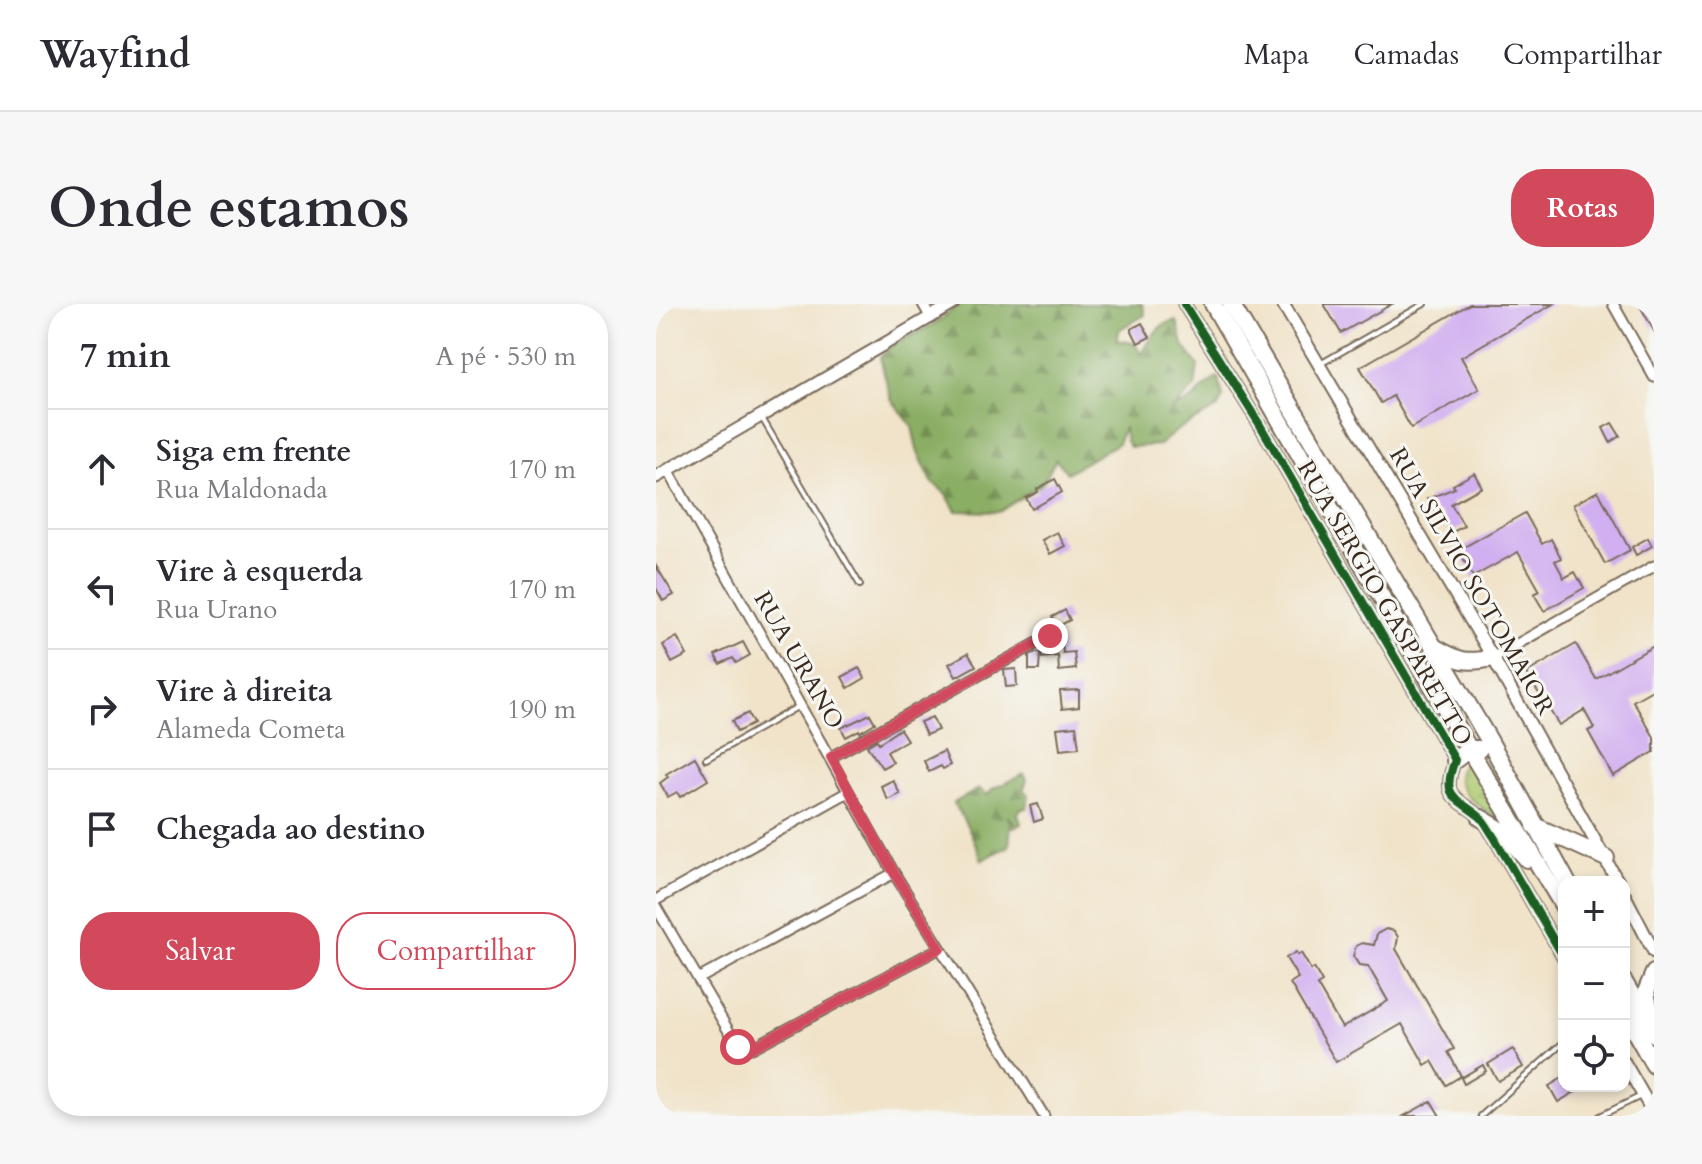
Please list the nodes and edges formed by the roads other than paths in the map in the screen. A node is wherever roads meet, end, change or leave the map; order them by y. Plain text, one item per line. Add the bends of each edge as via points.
1 (923, 304) edge
2 (953, 304) edge
3 (1184, 304) edge
4 (1202, 304) edge
5 (1213, 304) edge
6 (1231, 304) edge
7 (1283, 304) edge
8 (1424, 304) edge
9 (1613, 304) edge
10 (931, 318) junction
11 (1233, 338) junction
12 (1319, 365) junction
13 (1654, 377) edge
14 (761, 416) junction
15 (668, 470) junction
16 (656, 477) edge
17 (1654, 566) edge
18 (860, 585) dead end
19 (1050, 636) dead end
20 (1434, 647) junction
21 (1493, 658) junction
22 (801, 705) junction
23 (1469, 749) junction
24 (831, 757) junction
25 (706, 759) dead end
26 (1455, 760) junction
27 (848, 792) junction
28 (1481, 818) junction
29 (1536, 828) junction
30 (1606, 858) junction
31 (894, 873) junction
32 (1615, 876) edge
33 (1558, 882) edge
34 (1558, 882) edge
35 (1558, 883) edge
36 (656, 900) edge
37 (1630, 906) edge
38 (656, 907) edge
39 (940, 948) junction
40 (1558, 948) edge
41 (1654, 952) edge
42 (1654, 973) edge
43 (698, 979) junction
44 (1630, 992) edge
45 (1629, 1020) edge
46 (1654, 1026) edge
47 (1654, 1034) edge
48 (1558, 1047) edge
49 (1654, 1065) edge
50 (1630, 1072) edge
51 (1643, 1095) junction
52 (1654, 1114) edge
53 (1044, 1116) edge
54 (1481, 1116) edge
55 (1600, 1116) edge

1 - 10 street
2 - 10 street
3 - 26 street, RUA SERGIO GASPARETTO
4 - 11 highway
5 - 11 highway
6 - 20 highway
7 - 12 street, RUA SILVIO SOTOMAIOR
8 - 12 lane
9 - 13 street
10 - 14 street
11 - 23 highway
12 - 21 street, RUA SILVIO SOTOMAIOR
14 - 15 street
14 - 18 lane
15 - 16 street
15 - 22 street, RUA URANO
17 - 21 street
19 - 24 street
20 - 21 highway via 1471,663
20 - 29 highway
21 - 30 street, RUA SILVIO SOTOMAIOR
22 - 24 street, RUA URANO
22 - 25 lane
23 - 26 highway
23 - 29 highway via 1478,748 1490,759
23 - 33 highway
24 - 27 street, RUA URANO
26 - 28 street, RUA SERGIO GASPARETTO via 1450,789 1458,803
27 - 31 street, RUA URANO
27 - 36 street
28 - 35 highway
28 - 40 street, RUA SERGIO GASPARETTO
29 - 30 highway
29 - 34 highway
30 - 32 street, RUA SILVIO SOTOMAIOR
31 - 39 street, RUA URANO
31 - 43 street
37 - 41 street
38 - 43 street
39 - 43 street via 752,1048 738,1047
39 - 53 street, RUA URANO
42 - 46 highway via 1646,992
44 - 47 highway
45 - 49 highway
48 - 54 lane
50 - 51 street
51 - 52 street
51 - 55 lane

